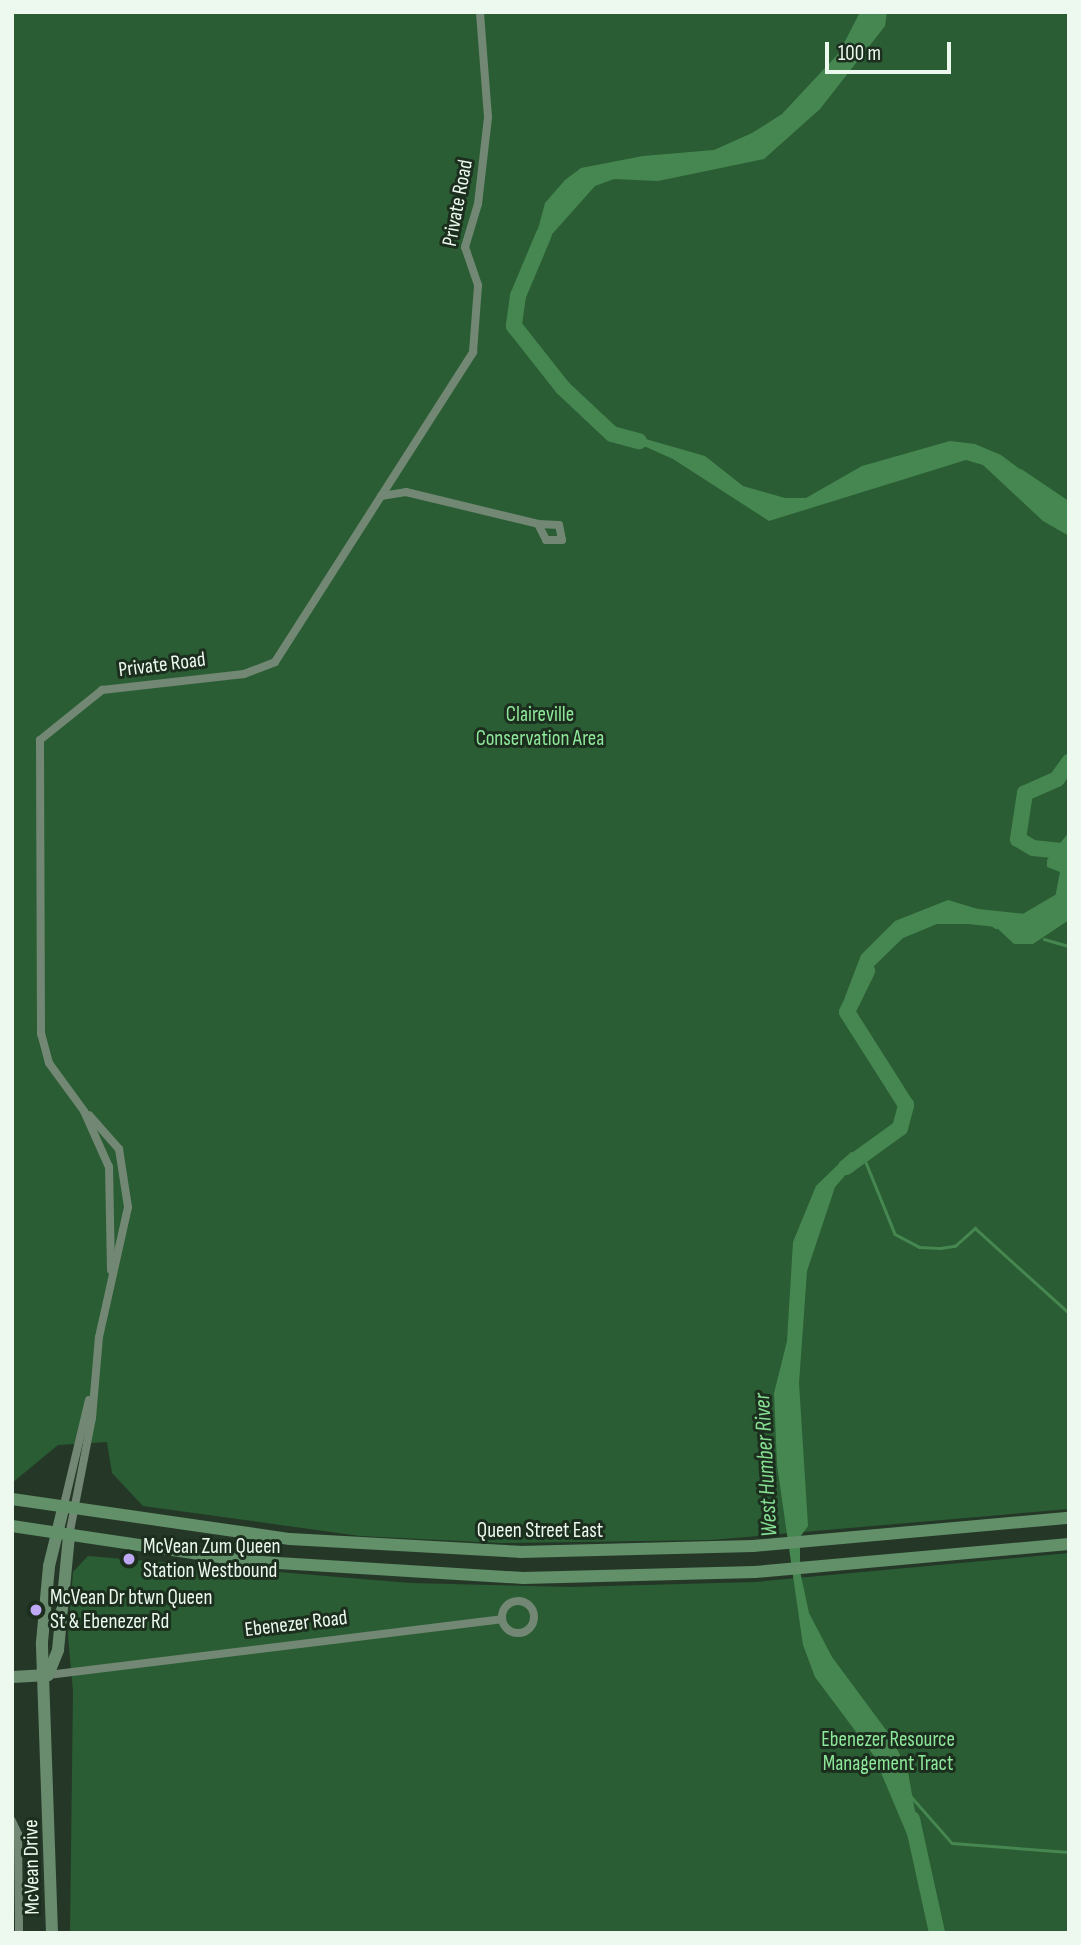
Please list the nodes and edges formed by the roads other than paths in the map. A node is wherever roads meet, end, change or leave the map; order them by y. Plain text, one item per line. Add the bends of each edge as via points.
1 (480, 12) edge
2 (381, 496) junction
3 (538, 524) dead end
4 (84, 1111) junction
5 (111, 1270) junction
6 (12, 1499) edge
7 (69, 1510) junction
8 (1069, 1518) edge
9 (12, 1526) edge
10 (63, 1535) junction
11 (1069, 1544) edge
12 (502, 1619) junction
13 (48, 1675) junction
14 (12, 1677) edge
15 (12, 1821) edge
16 (19, 1933) edge
17 (52, 1933) edge

1 - 2 street, Private Road via 488,117 478,204 465,247 478,285 477,344
2 - 3 street via 406,492
2 - 4 street, Private Road via 275,662 243,674 102,690 45,730 40,740 41,1034 49,1063
4 - 5 street via 113,1188
4 - 5 street via 108,1133 127,1173 122,1248
5 - 7 street
6 - 7 main road, Queen Street East
7 - 8 main road, Queen Street East via 243,1534 428,1549 752,1546
7 - 10 main road, McVean Drive
9 - 10 main road
10 - 11 main road via 246,1561 415,1574 587,1578 755,1572
10 - 13 main road, McVean Drive via 44,1606
12 - 12 street, Ebenezer Road via 517,1633 532,1626 534,1615 516,1600
12 - 13 street, Ebenezer Road
13 - 14 main road, Ebenezer Road
13 - 17 main road, McVean Drive
15 - 16 street via 18,1834

